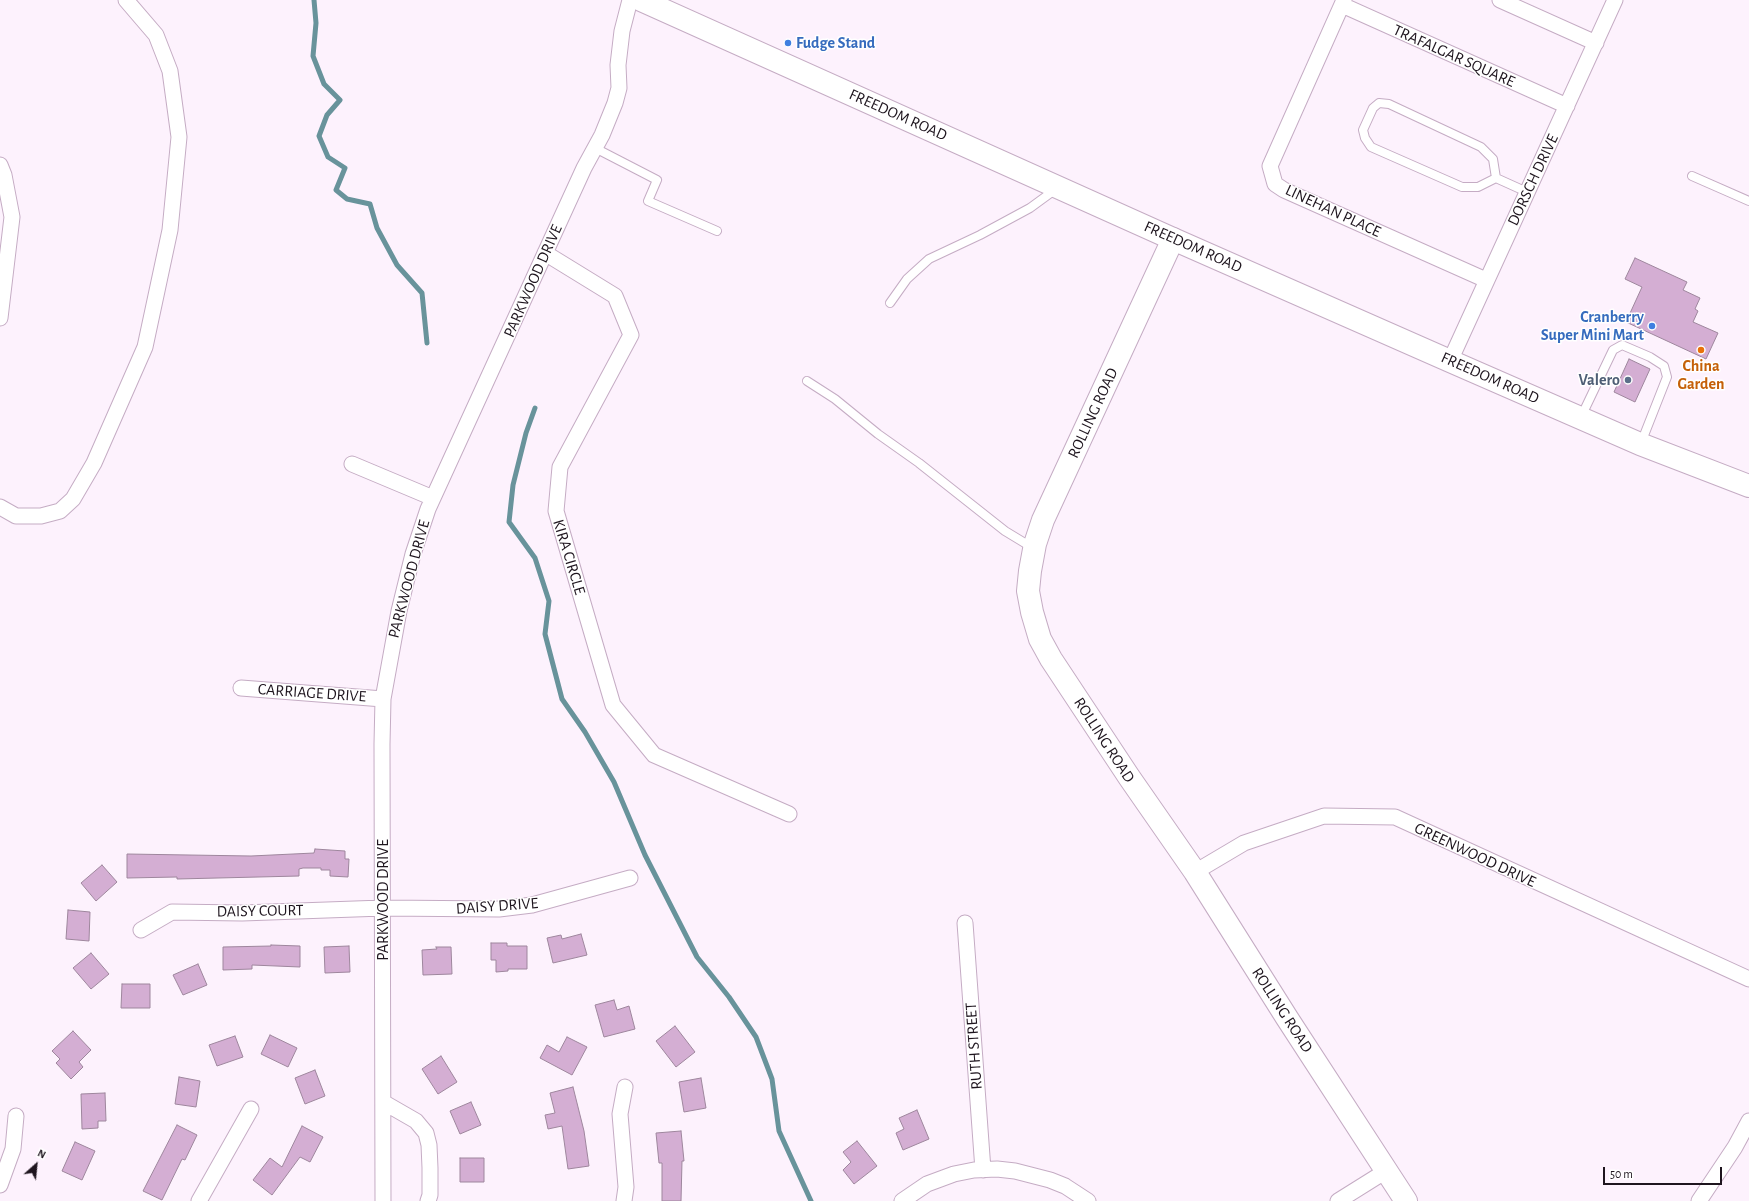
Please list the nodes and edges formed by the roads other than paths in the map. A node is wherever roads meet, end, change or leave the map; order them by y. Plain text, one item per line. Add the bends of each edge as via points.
1 (126, 0) edge
2 (630, 0) edge
3 (641, 0) edge
4 (1500, 0) edge
5 (1615, 0) edge
6 (1343, 3) edge
7 (1596, 43) junction
8 (1567, 106) junction
9 (595, 148) junction
10 (0, 165) edge
11 (1692, 176) dead end
12 (1496, 178) junction
13 (1059, 188) junction
14 (1527, 192) junction
15 (1749, 201) edge
16 (717, 231) dead end
17 (1173, 239) junction
18 (545, 253) junction
19 (1486, 280) junction
20 (890, 303) dead end
21 (0, 318) edge
22 (1450, 361) junction
23 (807, 381) dead end
24 (1581, 418) junction
25 (1640, 444) junction
26 (352, 464) dead end
27 (1749, 486) edge
28 (433, 498) junction
29 (0, 507) edge
30 (1034, 549) junction
31 (241, 688) dead end
32 (383, 699) junction
33 (789, 814) dead end
34 (1195, 872) junction
35 (630, 878) dead end
36 (383, 908) junction
37 (965, 922) dead end
38 (142, 930) dead end
39 (1749, 979) edge
40 (625, 1087) dead end
41 (383, 1102) junction
42 (251, 1109) dead end
43 (16, 1116) dead end
44 (1749, 1121) edge
45 (983, 1170) junction
46 (1386, 1171) junction
47 (0, 1184) edge
48 (199, 1201) edge
49 (383, 1201) edge
50 (428, 1201) edge
51 (624, 1201) edge
52 (902, 1201) edge
53 (1088, 1201) edge
54 (1338, 1201) edge
55 (1406, 1201) edge
56 (1699, 1201) edge

1 - 29 street via 156,35 170,71 179,137 170,230 145,347 94,463 73,499 60,511 41,516 16,516
2 - 9 street, PARKWOOD DRIVE via 622,31 618,65 619,88
3 - 13 main road, FREEDOM ROAD
4 - 7 street
5 - 7 street, DORSCH DRIVE
6 - 8 street, TRAFALGAR SQUARE
6 - 19 street, LINEHAN PLACE via 1270,166 1275,184
7 - 8 street, DORSCH DRIVE
8 - 14 street, DORSCH DRIVE
9 - 16 lane via 657,180 648,201
9 - 18 street, PARKWOOD DRIVE
10 - 21 street via 12,217
11 - 15 lane
12 - 12 lane via 1492,159 1481,147 1389,104 1379,103 1373,108 1363,130 1371,147 1462,187 1478,187
12 - 14 lane
13 - 17 main road, FREEDOM ROAD
13 - 20 lane via 1030,208 929,259 907,279
14 - 19 street, DORSCH DRIVE
17 - 22 main road, FREEDOM ROAD
17 - 30 main road, ROLLING ROAD via 1043,520
18 - 28 street, PARKWOOD DRIVE
18 - 33 street, KIRA CIRCLE via 615,296 631,335 560,467 556,511 613,705 654,755
19 - 22 street, DORSCH DRIVE
22 - 24 main road, FREEDOM ROAD
23 - 30 lane via 919,462 1006,531
24 - 25 main road, FREEDOM ROAD
24 - 25 lane via 1612,350 1622,345 1650,357 1664,366 1667,377
25 - 27 main road, FREEDOM ROAD
26 - 28 street
28 - 32 street, PARKWOOD DRIVE via 413,554 399,611
30 - 34 main road, ROLLING ROAD via 1028,591 1040,639 1129,778
31 - 32 street, CARRIAGE DRIVE
32 - 36 street, PARKWOOD DRIVE
34 - 39 street, GREENWOOD DRIVE via 1244,843 1324,816 1395,817
34 - 46 main road, ROLLING ROAD
35 - 36 street, DAISY DRIVE via 532,905 499,909
36 - 38 street, DAISY COURT via 242,913 172,912
36 - 41 street, PARKWOOD DRIVE
37 - 45 street, RUTH STREET
40 - 51 street via 620,1114 626,1187
41 - 49 street, PARKWOOD DRIVE
41 - 50 street via 416,1121 426,1133 430,1168
42 - 48 street
43 - 47 street via 13,1149
44 - 56 street
45 - 52 street via 954,1174 927,1184
45 - 53 street via 1015,1171 1050,1180 1065,1186
46 - 54 street
46 - 55 main road, ROLLING ROAD

